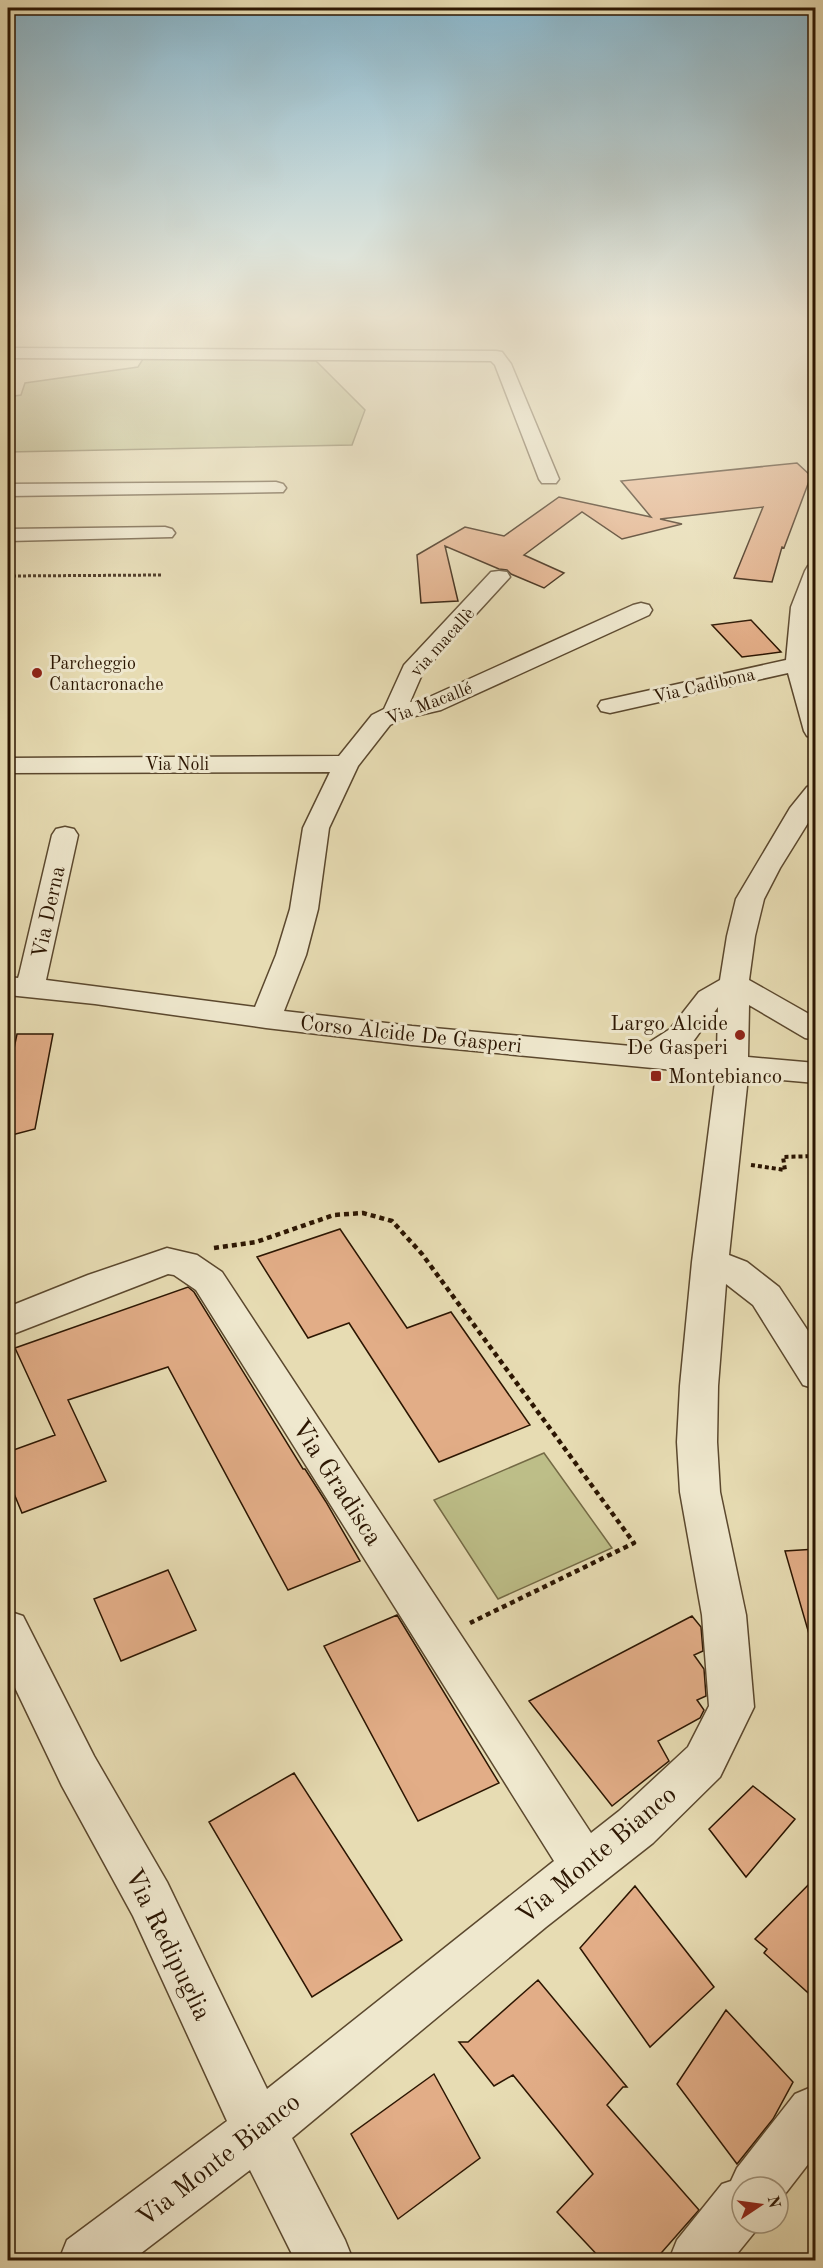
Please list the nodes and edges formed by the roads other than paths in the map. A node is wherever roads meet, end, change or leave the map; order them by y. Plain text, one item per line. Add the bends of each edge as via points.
1 (528, 426) edge
2 (549, 479) dead end
3 (276, 488) dead end
4 (8, 490) edge
5 (165, 533) dead end
6 (8, 535) edge
7 (816, 571) edge
8 (499, 577) dead end
9 (641, 610) dead end
10 (797, 664) junction
11 (610, 706) dead end
12 (394, 713) junction
13 (816, 731) edge
14 (346, 764) junction
15 (8, 765) edge
16 (816, 792) edge
17 (65, 835) dead end
18 (734, 984) junction
19 (18, 987) edge
20 (266, 1019) junction
21 (816, 1031) edge
22 (649, 1057) junction
23 (732, 1065) junction
24 (816, 1073) edge
25 (710, 1262) junction
26 (8, 1322) edge
27 (816, 1376) edge
28 (8, 1629) edge
29 (585, 1866) junction
30 (814, 2113) edge
31 (259, 2130) junction
32 (765, 2175) edge
33 (730, 2219) edge
34 (87, 2260) edge
35 (325, 2260) edge
36 (697, 2260) edge

1 - 2 street
3 - 4 street
5 - 6 street
7 - 10 street via 802,607
8 - 12 street, via macallè via 412,670
9 - 12 street, Via Macallé via 432,705
10 - 11 street, Via Cadibona
10 - 13 street
12 - 14 street, Via Macallé via 381,720
14 - 15 street, Via Noli
14 - 20 street, Via Macallé via 316,828 304,909
16 - 18 street via 750,899
17 - 19 street, Via Derna via 34,975
18 - 21 street
18 - 22 street via 710,998 681,1036
18 - 23 street
19 - 20 street, Corso Alcide De Gasperi
20 - 22 street, Corso Alcide De Gasperi
22 - 23 street, Corso Alcide De Gasperi
23 - 24 street, Corso Alcide De Gasperi
23 - 25 street, Via Monte Bianco via 732,1094
25 - 27 street via 734,1271 766,1296
25 - 29 street, Via Monte Bianco via 697,1442 700,1491 724,1615 732,1707 704,1762 636,1827
26 - 29 street, Via Gradisca via 167,1262 184,1264 209,1281
28 - 31 street, Via Redipuglia via 78,1771 150,1899
29 - 31 street, Via Monte Bianco
30 - 32 street
31 - 34 street, Via Monte Bianco
31 - 35 street, Via Redipuglia
33 - 36 street

